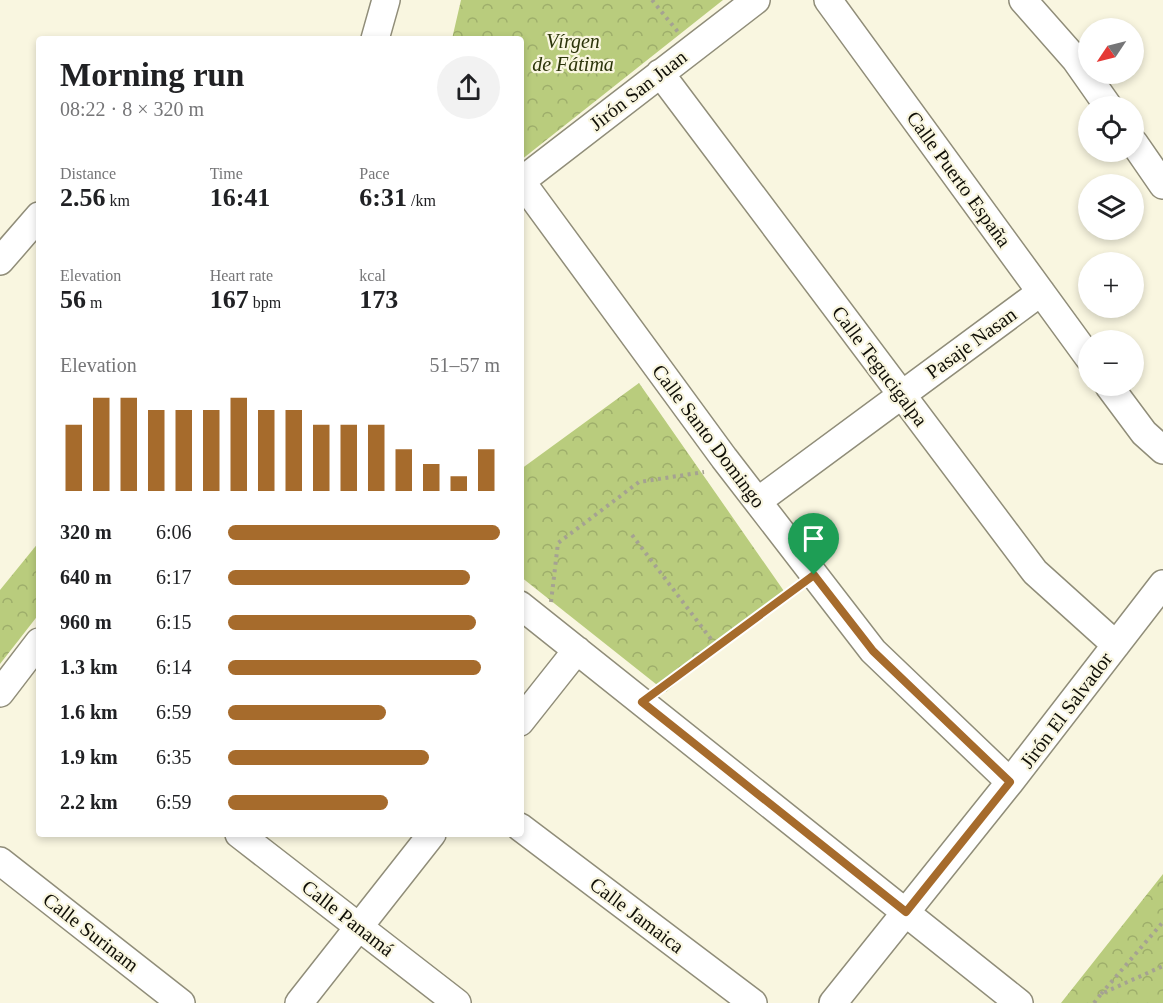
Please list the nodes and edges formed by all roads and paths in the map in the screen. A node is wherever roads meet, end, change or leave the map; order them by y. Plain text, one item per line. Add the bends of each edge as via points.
1 (386, 0) edge
2 (652, 0) edge
3 (756, 0) edge
4 (828, 0) edge
5 (1023, 0) edge
6 (376, 36) edge
7 (691, 49) junction
8 (660, 73) junction
9 (1101, 96) edge
10 (1144, 157) edge
11 (524, 179) edge
12 (524, 185) edge
13 (1163, 185) edge
14 (36, 219) edge
15 (0, 261) edge
16 (1041, 292) junction
17 (1078, 343) edge
18 (901, 394) junction
19 (1116, 396) edge
20 (1163, 450) edge
21 (708, 471) dead end
22 (758, 501) junction
23 (632, 535) dead end
24 (814, 575) junction
25 (1163, 584) edge
26 (551, 602) dead end
27 (524, 608) edge
28 (1116, 645) junction
29 (717, 647) junction
30 (577, 650) junction
31 (36, 652) edge
32 (30, 673) edge
33 (0, 693) edge
34 (642, 702) junction
35 (524, 717) edge
36 (1010, 782) junction
37 (524, 830) edge
38 (243, 837) edge
39 (430, 837) edge
40 (0, 861) edge
41 (906, 912) junction
42 (1163, 922) edge
43 (359, 927) junction
44 (1163, 966) edge
45 (1101, 994) junction
46 (181, 1003) edge
47 (299, 1003) edge
48 (457, 1003) edge
49 (753, 1003) edge
50 (833, 1003) edge
51 (1019, 1003) edge
52 (1095, 1003) edge

1 - 6 street
2 - 7 path
3 - 7 street, Jirón San Juan
4 - 16 street, Calle Puerto España
5 - 9 street via 1075,59
7 - 8 street, Jirón San Juan
8 - 11 street, Jirón San Juan
8 - 18 street, Calle Tegucigalpa
10 - 13 street
12 - 22 street, Calle Santo Domingo
14 - 15 street
16 - 17 street, Calle Puerto España
16 - 18 street, Pasaje Nasan
18 - 22 street, Pasaje Nasan
18 - 28 street, Calle Tegucigalpa via 1035,572
19 - 20 street via 1144,433
21 - 26 path via 639,482 558,543
22 - 24 street, Calle Santo Domingo
23 - 29 path
24 - 29 path
24 - 36 street, Calle Santo Domingo via 873,651
25 - 28 street, Jirón El Salvador
27 - 30 street
28 - 36 street, Jirón El Salvador
29 - 34 path
30 - 34 street
30 - 35 street
31 - 32 street
32 - 33 street
34 - 41 street
36 - 41 street, Jirón El Salvador
37 - 49 street, Calle Jamaica
38 - 43 street, Calle Panamá
39 - 43 street
40 - 46 street, Calle Surinam
41 - 50 street, Jirón El Salvador
41 - 51 street
42 - 45 path
43 - 47 street
43 - 48 street, Calle Panamá
44 - 45 path
45 - 52 path

